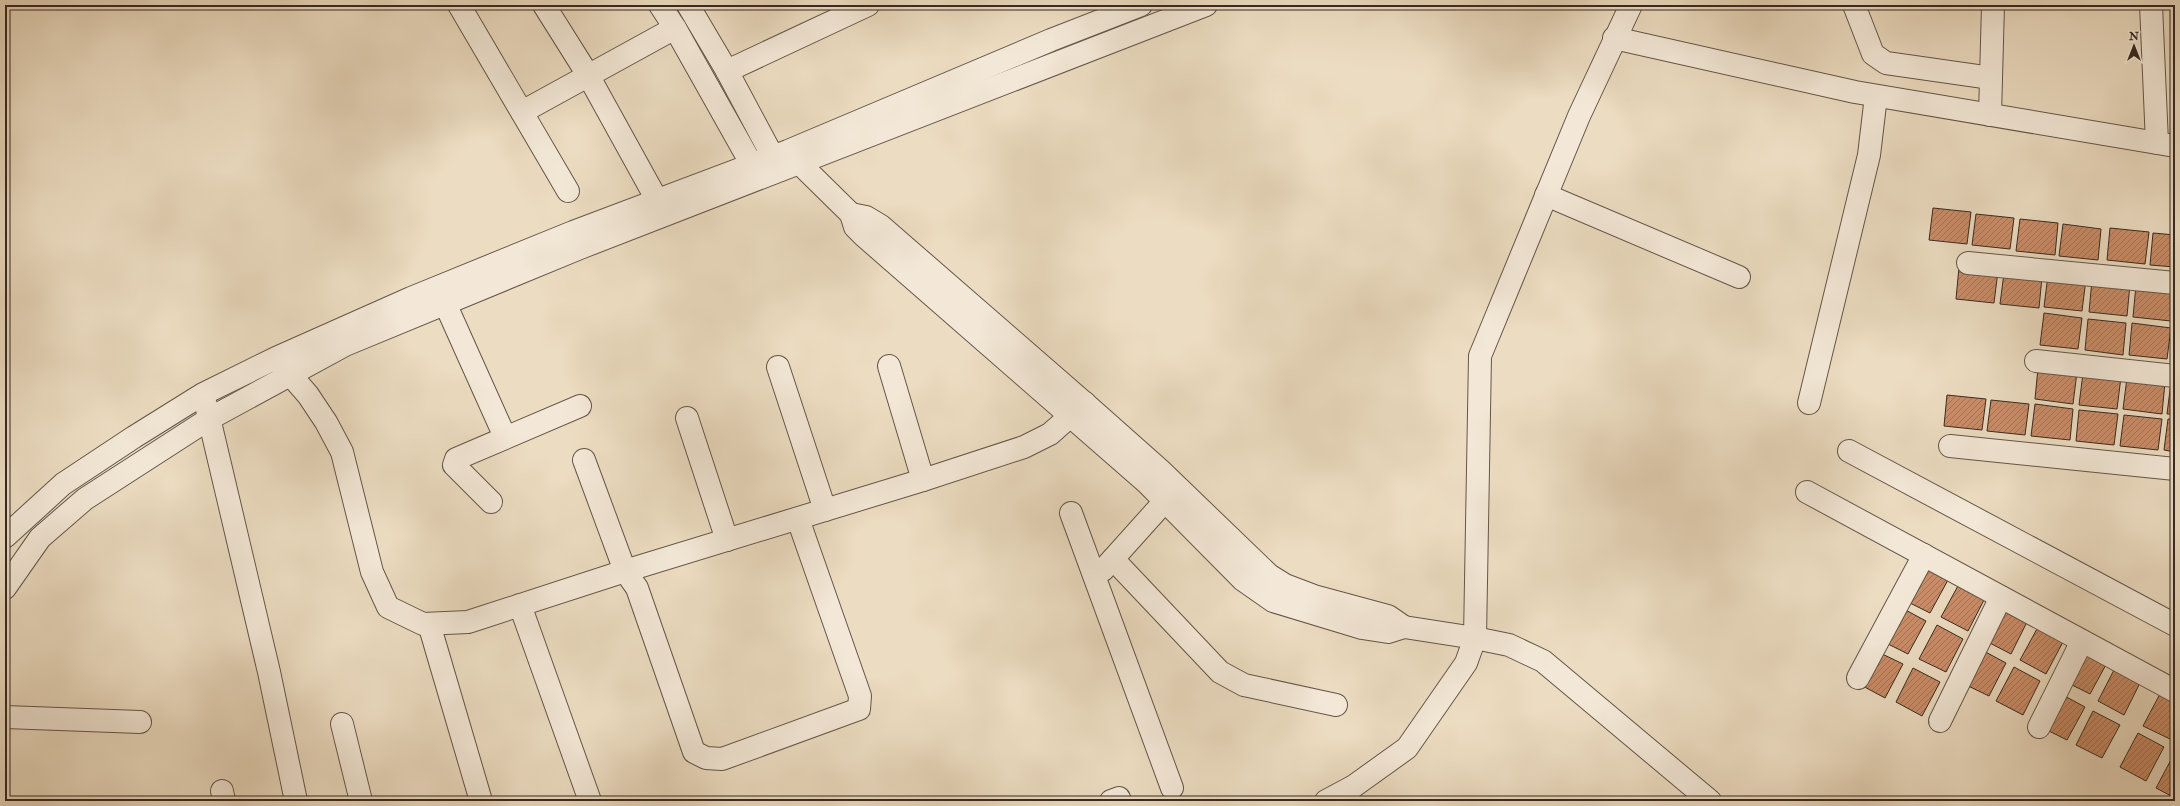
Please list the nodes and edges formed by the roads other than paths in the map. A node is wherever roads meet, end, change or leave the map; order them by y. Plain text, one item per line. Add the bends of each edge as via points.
1 (459, 5) edge
2 (544, 5) edge
3 (660, 5) edge
4 (688, 5) edge
5 (868, 5) edge
6 (1141, 5) edge
7 (1631, 5) edge
8 (1854, 5) edge
9 (1993, 5) edge
10 (2151, 5) edge
11 (1202, 6) edge
12 (675, 28) junction
13 (1614, 38) junction
14 (727, 71) junction
15 (588, 74) junction
16 (1991, 78) junction
17 (1876, 96) junction
18 (522, 112) junction
19 (1990, 115) junction
20 (2166, 144) edge
21 (787, 158) junction
22 (752, 165) junction
23 (568, 191) dead end
24 (1546, 194) junction
25 (657, 200) junction
26 (1968, 263) dead end
27 (1739, 277) dead end
28 (2175, 283) edge
29 (442, 296) junction
30 (2036, 361) dead end
31 (283, 366) junction
32 (889, 366) dead end
33 (778, 367) dead end
34 (2175, 376) edge
35 (203, 394) junction
36 (1809, 403) dead end
37 (580, 406) dead end
38 (1079, 410) junction
39 (687, 418) dead end
40 (209, 419) junction
41 (505, 437) junction
42 (1950, 446) dead end
43 (1849, 451) dead end
44 (584, 460) dead end
45 (2175, 469) edge
46 (923, 480) junction
47 (1808, 492) dead end
48 (1165, 501) junction
49 (491, 502) dead end
50 (825, 510) junction
51 (1072, 513) dead end
52 (798, 519) junction
53 (5, 537) edge
54 (727, 540) junction
55 (1924, 555) junction
56 (1113, 559) junction
57 (625, 571) junction
58 (1095, 578) junction
59 (5, 588) edge
60 (2001, 597) junction
61 (520, 605) junction
62 (429, 624) junction
63 (2175, 625) edge
64 (1404, 627) junction
65 (1475, 638) junction
66 (2082, 641) junction
67 (1858, 678) dead end
68 (2175, 691) edge
69 (1336, 705) dead end
70 (5, 717) edge
71 (1940, 721) dead end
72 (140, 722) dead end
73 (342, 724) dead end
74 (2039, 727) dead end
75 (1172, 788) dead end
76 (296, 801) edge
77 (361, 801) edge
78 (481, 801) edge
79 (590, 801) edge
80 (1326, 801) edge
81 (1710, 801) edge

1 - 18 street
2 - 15 street
3 - 12 street
4 - 14 street
5 - 14 street
6 - 21 street via 1051,40
7 - 13 street
8 - 16 street via 1873,54 1886,63
9 - 16 street
10 - 20 street
11 - 21 street
12 - 15 street
12 - 22 street
13 - 17 street
13 - 24 street
14 - 21 street
15 - 18 street
15 - 25 street
16 - 19 street
17 - 19 street
17 - 36 street via 1869,155
18 - 23 street
19 - 20 street
21 - 22 street
21 - 29 street via 580,248
21 - 38 street via 850,214 855,227 864,236
22 - 25 street
24 - 27 street
24 - 65 street via 1480,356
25 - 29 street via 573,232
26 - 28 street
29 - 31 street
29 - 41 street
30 - 34 street
31 - 35 street
31 - 40 street
31 - 62 street via 308,395 342,452 372,572 388,607 423,624
32 - 46 street
33 - 50 street
35 - 40 street
35 - 53 street via 63,484
37 - 41 street
38 - 46 street via 1050,434 1035,442
38 - 48 street
38 - 64 street via 1160,470 1269,575 1314,596 1388,616
39 - 54 street
40 - 59 street via 85,499 40,538
40 - 76 street via 269,672
41 - 49 street via 458,458 454,463
42 - 45 street
43 - 63 street
44 - 57 street
46 - 50 street
47 - 55 street
48 - 56 street
48 - 64 street via 1243,580 1273,601 1362,628 1388,632
50 - 52 street
51 - 58 street
52 - 54 street
52 - 57 street via 860,696 859,709 722,759 706,758 694,752 637,588
54 - 57 street
55 - 60 street
55 - 67 street
56 - 58 street
56 - 69 street via 1220,672 1244,685
57 - 61 street
58 - 75 street
60 - 66 street
60 - 71 street
61 - 62 street via 468,622
61 - 79 street
62 - 78 street
64 - 65 street
65 - 80 street via 1466,663 1407,748 1354,786
65 - 81 street via 1509,645 1543,661
66 - 68 street
66 - 74 street
70 - 72 street
73 - 77 street

